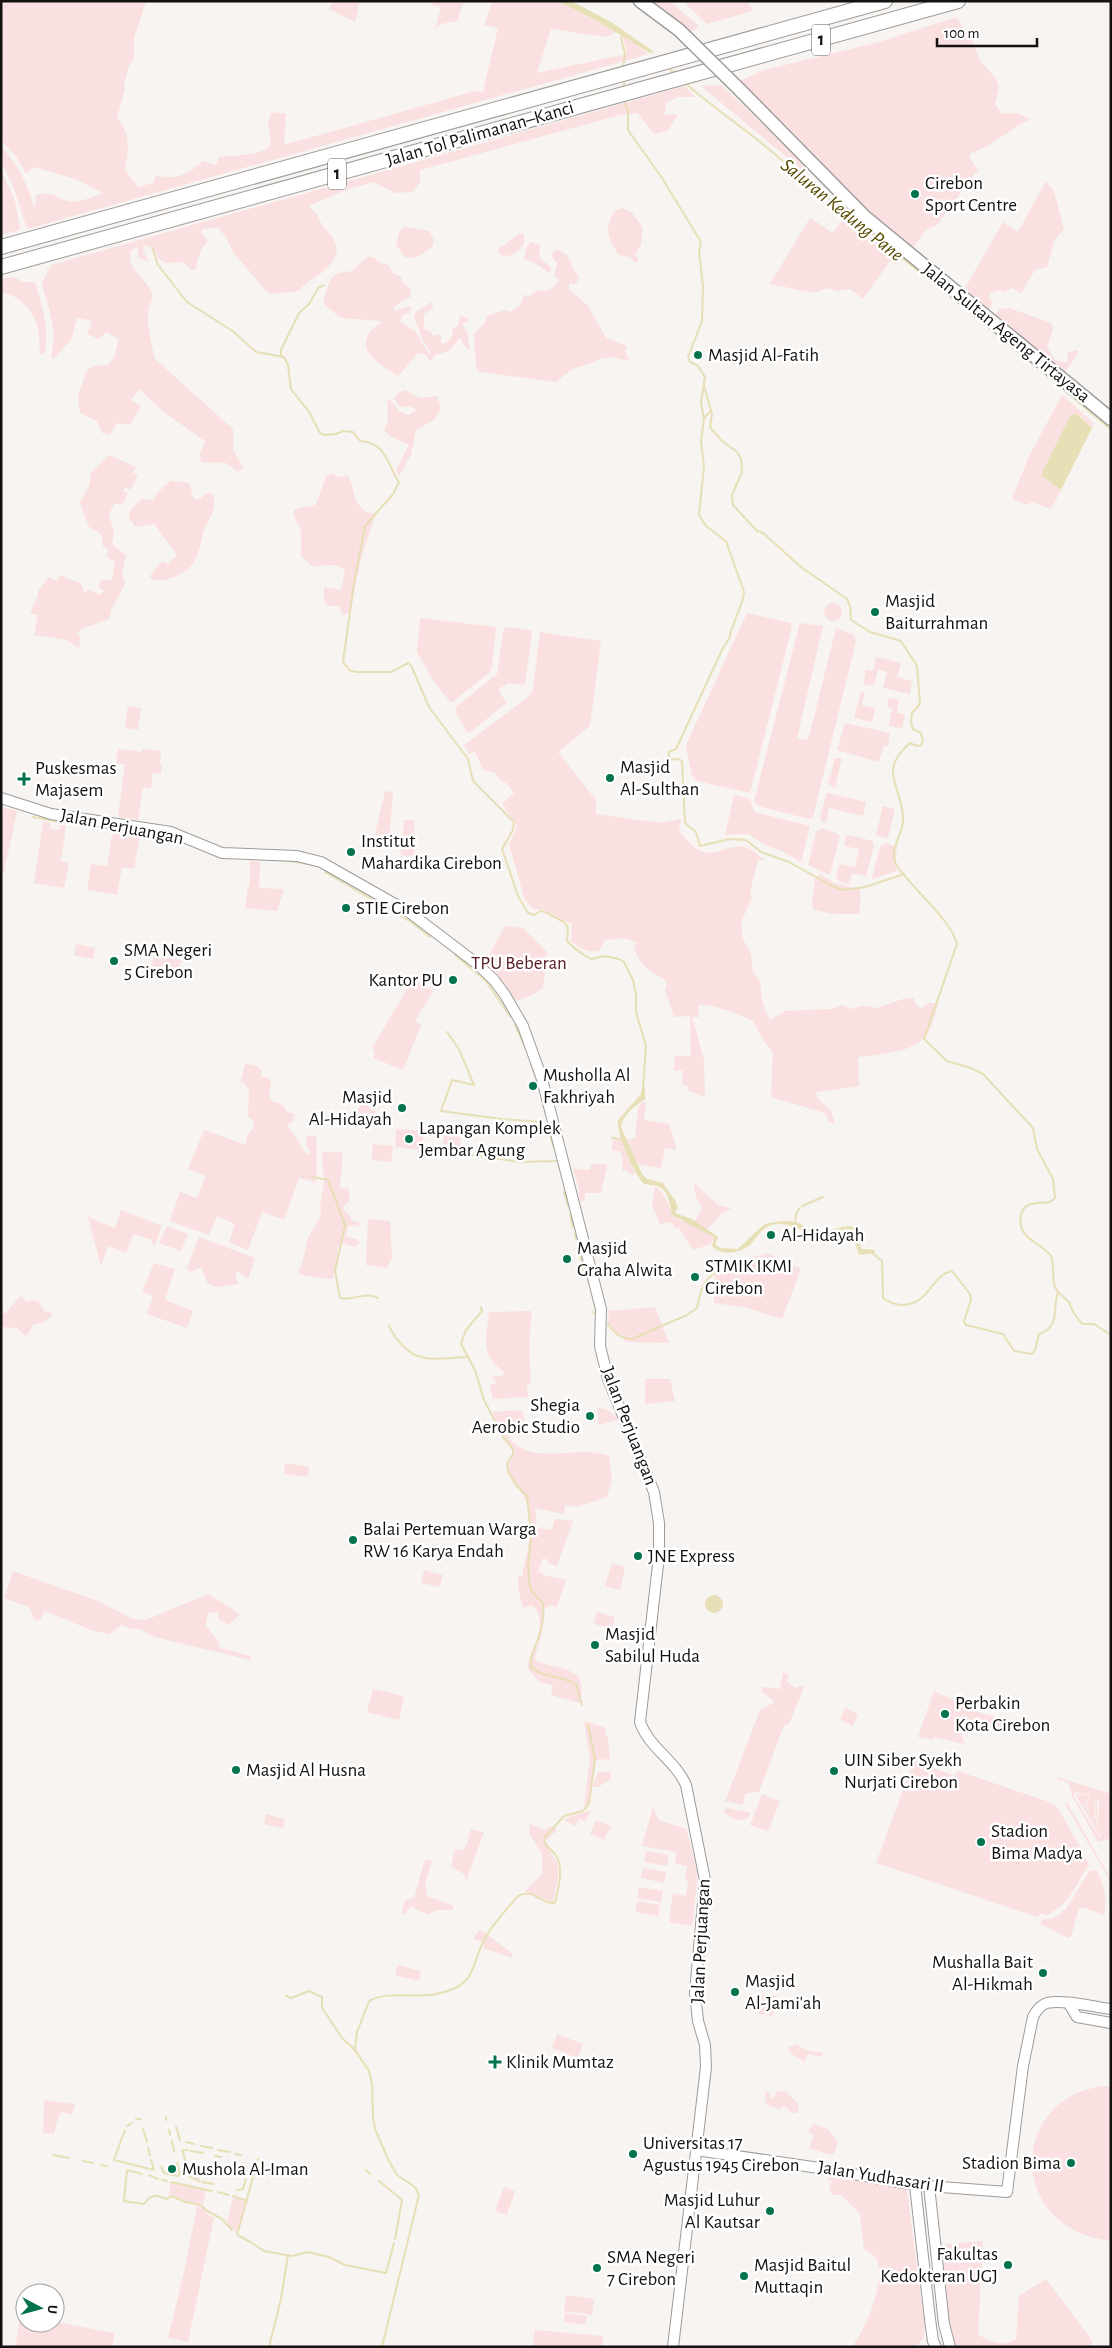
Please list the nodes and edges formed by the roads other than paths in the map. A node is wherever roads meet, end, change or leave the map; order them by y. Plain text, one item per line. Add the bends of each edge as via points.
1 (640, 1) edge
2 (884, 1) edge
3 (958, 1) edge
4 (1, 247) edge
5 (1, 267) edge
6 (1111, 419) edge
7 (1, 798) edge
8 (1073, 2004) junction
9 (1111, 2009) edge
10 (1111, 2023) edge
11 (696, 2150) junction
12 (915, 2185) junction
13 (929, 2186) junction
14 (673, 2347) edge
15 (936, 2347) edge
16 (950, 2347) edge

1 - 6 main road, Jalan Sultan Ageng Tirtayasa, bridge via 679,30 865,217
2 - 4 highway, Jalan Tol Palimanan–Kanci / 1
3 - 5 highway, Jalan Tol Palimanan–Kanci / 1
7 - 11 street, Jalan Perjuangan via 51,814 171,832 222,853 297,856 321,862 395,903 465,954 494,980 520,1020 547,1095 601,1309 600,1346 608,1379 647,1471 657,1507 659,1556 640,1720 646,1737 678,1771 686,1785 705,1880 695,1993 706,2068
8 - 9 street
8 - 10 street via 1075,2015 1081,2019
8 - 13 street, Jalan Yudhasari II via 1047,2003 1033,2016 1023,2066 1007,2192
11 - 12 street, Jalan Yudhasari II
11 - 14 street, Jalan Perjuangan
12 - 13 street, Jalan Yudhasari II
12 - 15 street
13 - 16 street via 944,2324

